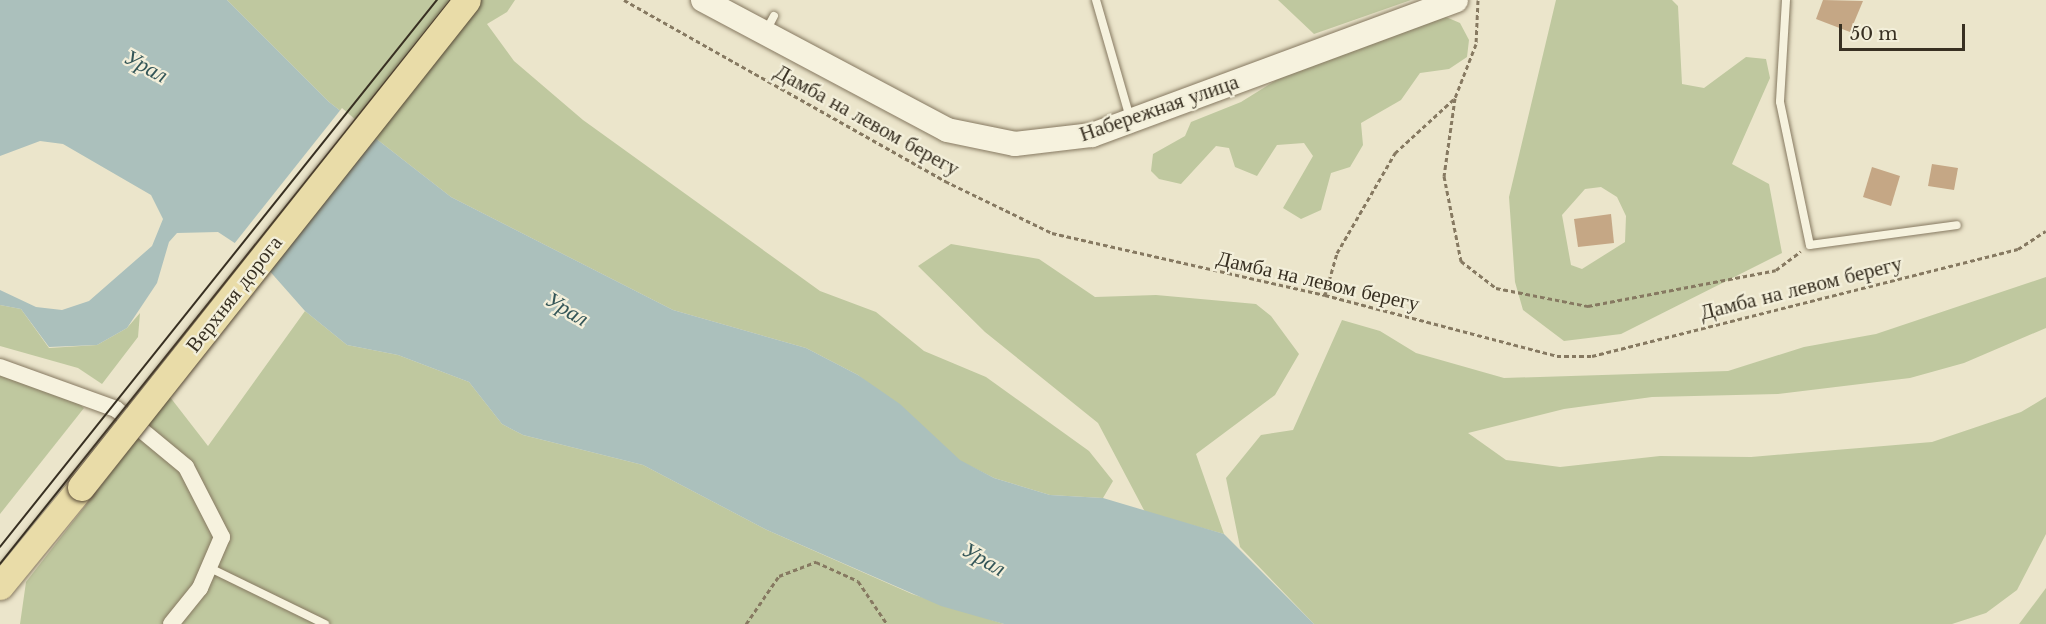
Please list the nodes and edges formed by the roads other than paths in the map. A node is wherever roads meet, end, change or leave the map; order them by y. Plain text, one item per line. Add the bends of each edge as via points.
1 (467, 0) edge
2 (703, 0) edge
3 (1095, 0) edge
4 (1456, 0) edge
5 (1786, 0) edge
6 (1131, 121) junction
7 (1957, 225) dead end
8 (0, 367) edge
9 (210, 568) junction
10 (0, 586) edge
11 (171, 624) edge
12 (325, 624) edge

1 - 10 main road, Верхняя дорога, bridge
2 - 6 main road, Набережная улица via 769,25 947,130 1015,144 1092,135
3 - 6 lane
4 - 6 main road, Набережная улица
5 - 7 lane via 1780,102 1810,245
8 - 9 street via 116,409 186,467 222,537
9 - 11 street
9 - 12 lane

